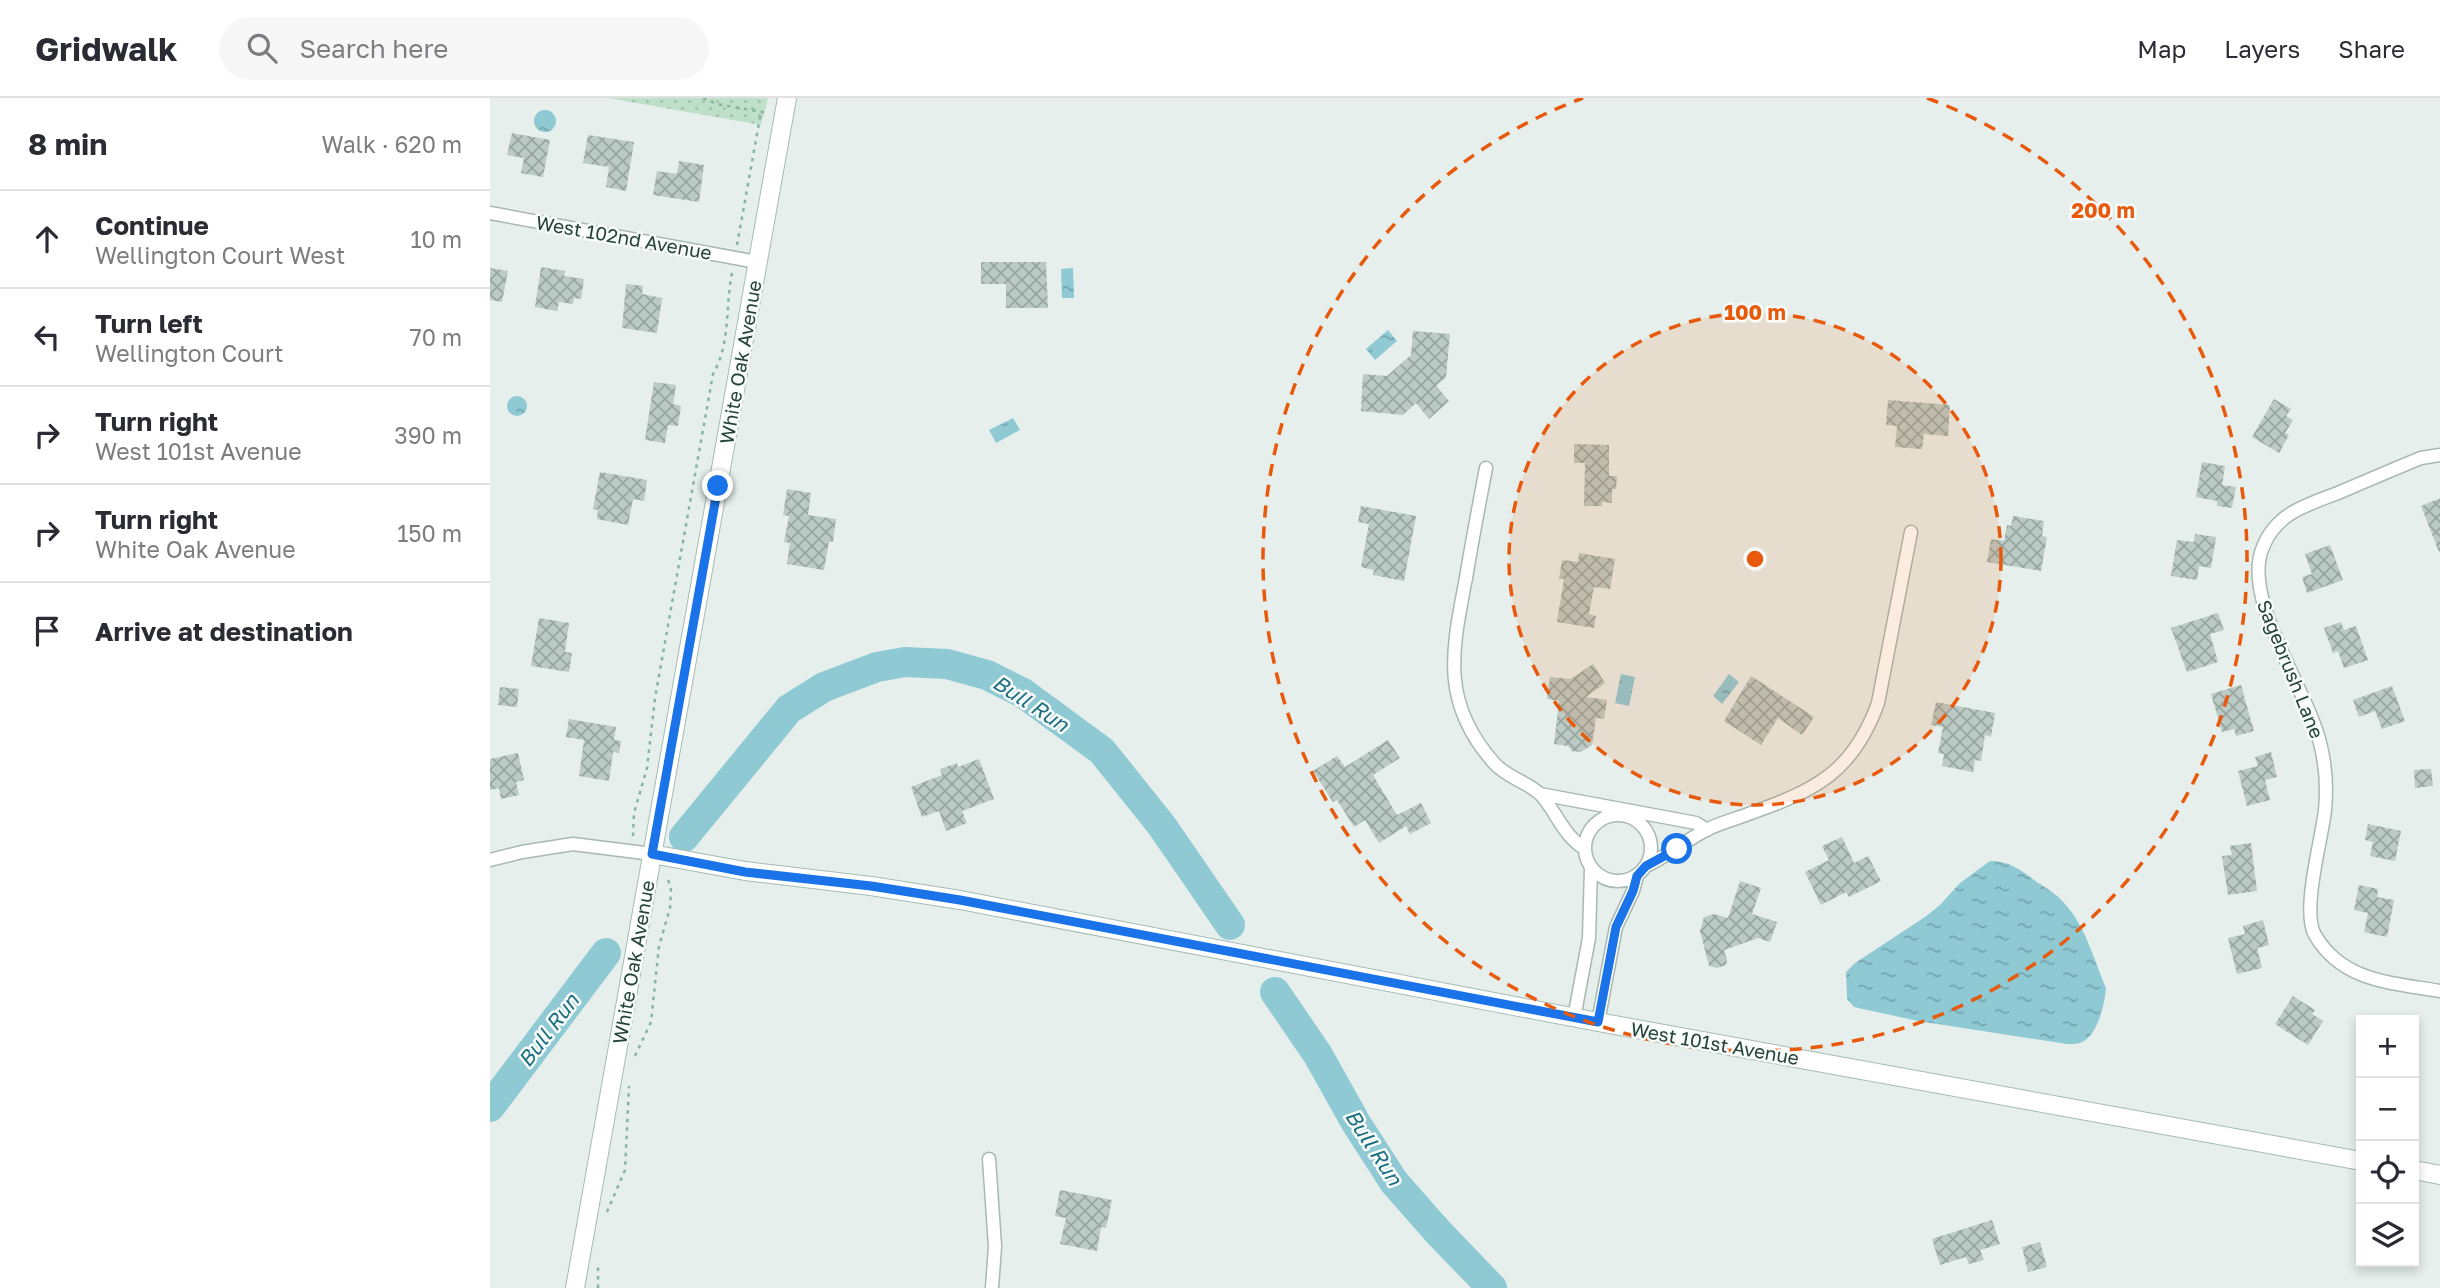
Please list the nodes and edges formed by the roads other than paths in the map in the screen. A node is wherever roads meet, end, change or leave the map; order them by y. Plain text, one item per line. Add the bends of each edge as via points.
1 (787, 98) edge
2 (490, 213) edge
3 (757, 262) junction
4 (2440, 455) edge
5 (1486, 468) dead end
6 (1911, 532) dead end
7 (1540, 794) junction
8 (1607, 808) junction
9 (1637, 813) junction
10 (1623, 816) junction
11 (1707, 830) junction
12 (1585, 849) junction
13 (652, 854) junction
14 (490, 860) edge
15 (1591, 868) junction
16 (1642, 871) junction
17 (2440, 991) edge
18 (1574, 1018) junction
19 (1598, 1022) junction
20 (989, 1159) dead end
21 (2356, 1160) edge
22 (2419, 1171) edge
23 (2440, 1175) edge
24 (575, 1288) edge
25 (992, 1288) edge

1 - 3 street, White Oak Avenue
2 - 3 street, West 102nd Avenue
3 - 13 street, White Oak Avenue
4 - 17 street, Sagebrush Lane via 2414,461 2290,514 2270,534 2258,563 2260,593 2318,735 2324,762 2325,809 2309,908 2313,933 2346,969 2364,977
5 - 7 street via 1454,639 1454,676 1464,717 1479,743 1504,773
6 - 11 street via 1878,703 1855,748 1832,774 1806,792
7 - 8 street
7 - 12 street via 1572,840
8 - 9 street
8 - 10 street
9 - 10 street
9 - 11 street via 1696,823
10 - 12 street via 1596,823
10 - 16 street via 1647,831 1651,853
11 - 16 street
12 - 15 street
13 - 14 street, West 101st Avenue via 573,844
13 - 18 street, West 101st Avenue via 745,872 911,892
13 - 24 street, White Oak Avenue
15 - 16 street via 1604,879 1621,882
15 - 18 street via 1590,938
16 - 19 street via 1616,927
18 - 19 street, West 101st Avenue
19 - 21 street, West 101st Avenue
20 - 25 street via 995,1246
22 - 23 street

